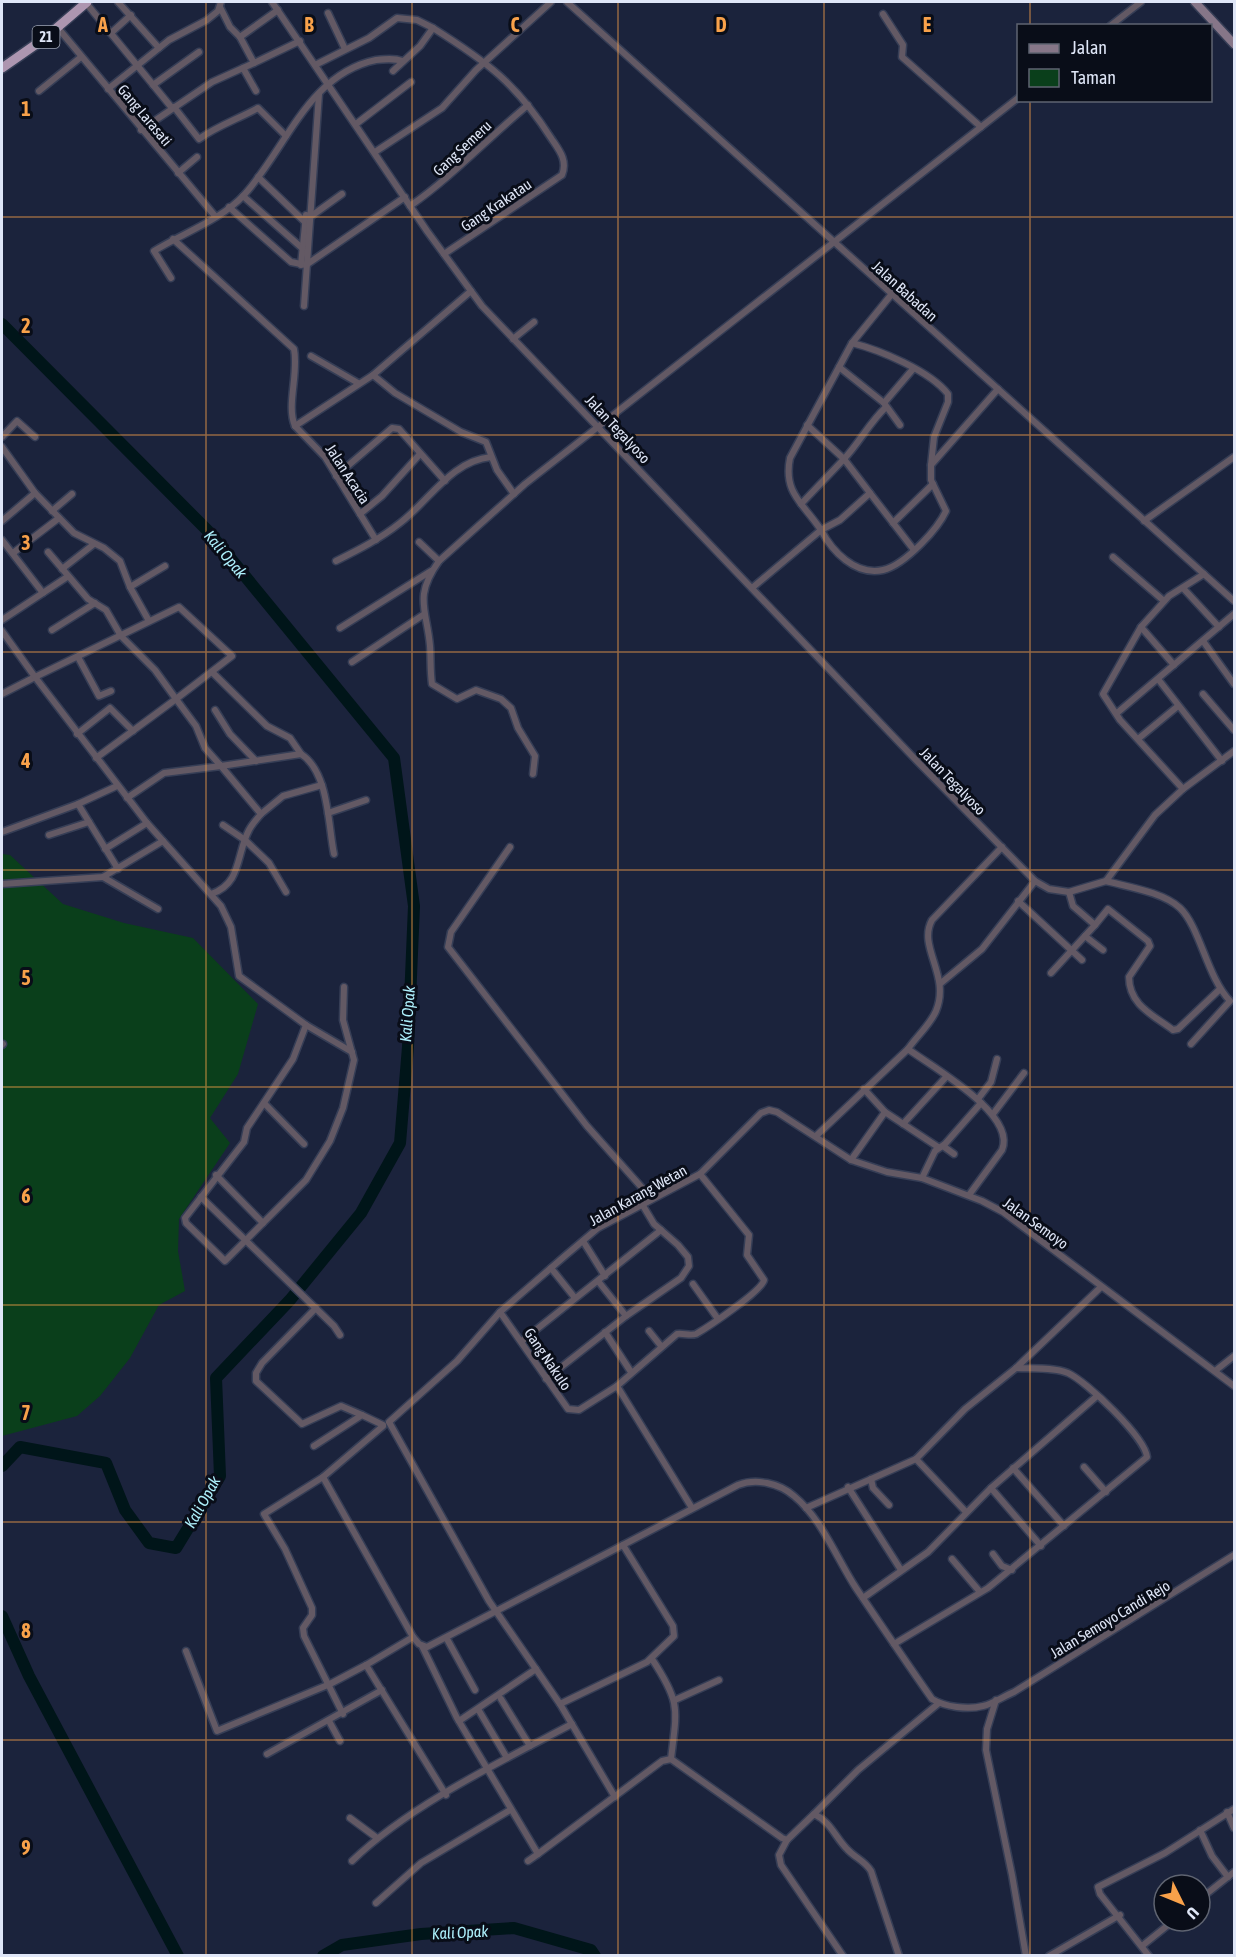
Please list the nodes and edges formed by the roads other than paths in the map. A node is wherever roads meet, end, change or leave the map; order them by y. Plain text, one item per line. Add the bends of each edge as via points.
1 (87, 2) edge
2 (117, 2) edge
3 (272, 2) edge
4 (551, 2) edge
5 (567, 2) edge
6 (1141, 2) edge
7 (1195, 2) edge
8 (221, 4) edge
9 (278, 10) junction
10 (328, 14) dead end
11 (883, 14) dead end
12 (131, 15) junction
13 (1113, 24) edge
14 (58, 28) junction
15 (433, 28) junction
16 (111, 33) junction
17 (240, 37) junction
18 (300, 41) junction
19 (1234, 44) edge
20 (159, 48) junction
21 (345, 49) junction
22 (199, 52) dead end
23 (81, 57) junction
24 (403, 61) junction
25 (484, 62) junction
26 (254, 63) junction
27 (138, 64) junction
28 (315, 65) junction
29 (2, 68) edge
30 (243, 68) junction
31 (393, 71) dead end
32 (327, 82) junction
33 (411, 82) dead end
34 (153, 85) junction
35 (108, 89) junction
36 (39, 91) dead end
37 (256, 91) dead end
38 (318, 96) junction
39 (1017, 99) edge
40 (528, 105) junction
41 (173, 107) junction
42 (356, 124) junction
43 (981, 127) junction
44 (141, 130) junction
45 (286, 136) junction
46 (375, 152) junction
47 (197, 157) dead end
48 (178, 173) junction
49 (258, 177) junction
50 (342, 194) dead end
51 (243, 196) junction
52 (405, 197) junction
53 (410, 206) junction
54 (229, 207) junction
55 (215, 216) junction
56 (307, 219) junction
57 (173, 239) junction
58 (834, 243) junction
59 (302, 248) junction
60 (444, 254) junction
61 (303, 265) junction
62 (171, 278) dead end
63 (471, 291) junction
64 (891, 295) junction
65 (304, 306) dead end
66 (534, 322) dead end
67 (513, 339) junction
68 (852, 343) junction
69 (311, 356) dead end
70 (839, 367) junction
71 (913, 369) junction
72 (373, 375) junction
73 (358, 383) junction
74 (998, 389) junction
75 (885, 405) junction
76 (807, 425) junction
77 (900, 425) dead end
78 (295, 426) junction
79 (599, 427) junction
80 (35, 436) dead end
81 (2, 437) edge
82 (2, 447) edge
83 (420, 454) junction
84 (491, 457) junction
85 (844, 459) junction
86 (1234, 460) edge
87 (931, 465) junction
88 (336, 477) junction
89 (445, 481) junction
90 (933, 484) junction
91 (35, 493) junction
92 (870, 493) junction
93 (72, 494) dead end
94 (514, 494) junction
95 (801, 504) junction
96 (52, 511) junction
97 (360, 514) junction
98 (59, 518) junction
99 (2, 521) edge
100 (1144, 521) junction
101 (893, 523) junction
102 (821, 530) junction
103 (2, 540) edge
104 (376, 540) junction
105 (419, 542) dead end
106 (94, 544) junction
107 (914, 550) junction
108 (48, 552) dead end
109 (13, 554) junction
110 (1113, 557) dead end
111 (336, 561) dead end
112 (438, 561) junction
113 (165, 566) dead end
114 (62, 569) junction
115 (432, 571) junction
116 (1204, 574) junction
117 (67, 577) junction
118 (130, 587) junction
119 (752, 588) junction
120 (1182, 588) junction
121 (43, 593) junction
122 (1233, 597) edge
123 (1164, 602) junction
124 (94, 603) junction
125 (1234, 614) edge
126 (423, 615) junction
127 (2, 620) edge
128 (149, 621) junction
129 (1141, 627) junction
130 (1219, 627) junction
131 (340, 628) dead end
132 (52, 630) dead end
133 (2, 631) edge
134 (121, 636) junction
135 (1203, 641) junction
136 (78, 657) junction
137 (352, 662) dead end
138 (1174, 665) junction
139 (212, 672) junction
140 (35, 677) junction
141 (1158, 679) junction
142 (1234, 684) edge
143 (111, 691) dead end
144 (2, 694) edge
145 (1203, 694) dead end
146 (176, 699) junction
147 (1178, 706) junction
148 (215, 710) dead end
149 (1117, 713) junction
150 (1234, 730) edge
151 (133, 731) junction
152 (76, 734) junction
153 (1138, 739) junction
154 (1234, 751) edge
155 (302, 754) junction
156 (96, 758) junction
157 (256, 761) junction
158 (1222, 761) junction
159 (221, 766) junction
160 (533, 774) dead end
161 (322, 785) junction
162 (117, 786) junction
163 (1183, 789) junction
164 (127, 798) junction
165 (366, 800) dead end
166 (78, 804) junction
167 (328, 813) junction
168 (261, 814) junction
169 (89, 822) junction
170 (147, 823) junction
171 (223, 825) dead end
172 (2, 832) edge
173 (49, 835) dead end
174 (245, 840) junction
175 (163, 841) junction
176 (510, 847) dead end
177 (1002, 847) junction
178 (105, 849) junction
179 (334, 854) dead end
180 (118, 869) junction
181 (103, 877) junction
182 (1106, 880) junction
183 (1035, 881) junction
184 (2, 884) edge
185 (286, 892) dead end
186 (1069, 892) junction
187 (211, 894) junction
188 (1018, 902) junction
189 (158, 909) dead end
190 (1095, 925) junction
191 (1085, 936) junction
192 (1103, 950) dead end
193 (1071, 951) junction
194 (1082, 960) dead end
195 (1051, 973) dead end
196 (941, 983) junction
197 (344, 987) dead end
198 (1219, 990) junction
199 (306, 1024) junction
200 (1191, 1044) dead end
201 (909, 1047) junction
202 (352, 1052) junction
203 (997, 1059) dead end
204 (1024, 1074) dead end
205 (946, 1077) junction
206 (864, 1089) junction
207 (979, 1101) junction
208 (264, 1103) junction
209 (769, 1110) joint
210 (885, 1112) junction
211 (993, 1114) junction
212 (903, 1124) junction
213 (816, 1136) junction
214 (304, 1144) dead end
215 (941, 1147) junction
216 (954, 1154) dead end
217 (851, 1160) junction
218 (700, 1174) junction
219 (216, 1175) junction
220 (922, 1178) junction
221 (969, 1196) junction
222 (201, 1197) junction
223 (652, 1199) junction
224 (642, 1204) junction
225 (263, 1223) junction
226 (661, 1230) junction
227 (584, 1241) junction
228 (245, 1242) junction
229 (551, 1269) junction
230 (605, 1276) junction
231 (598, 1281) junction
232 (693, 1284) dead end
233 (1101, 1287) junction
234 (575, 1298) junction
235 (316, 1308) junction
236 (500, 1312) junction
237 (626, 1316) junction
238 (718, 1319) junction
239 (649, 1331) dead end
240 (605, 1332) junction
241 (340, 1335) dead end
242 (522, 1341) junction
243 (661, 1346) junction
244 (1234, 1356) edge
245 (1016, 1368) junction
246 (1215, 1371) junction
247 (631, 1372) junction
248 (546, 1379) junction
249 (616, 1386) junction
250 (1234, 1386) edge
251 (1096, 1396) junction
252 (362, 1415) junction
253 (386, 1424) junction
254 (314, 1446) dead end
255 (916, 1459) junction
256 (1084, 1467) dead end
257 (1013, 1468) junction
258 (322, 1477) junction
259 (871, 1479) junction
260 (848, 1487) junction
261 (991, 1488) junction
262 (1106, 1492) junction
263 (889, 1505) dead end
264 (692, 1508) junction
265 (806, 1508) junction
266 (966, 1512) junction
267 (1064, 1526) junction
268 (623, 1545) junction
269 (1041, 1546) junction
270 (993, 1554) dead end
271 (1234, 1556) edge
272 (952, 1559) dead end
273 (901, 1570) junction
274 (1012, 1570) junction
275 (981, 1592) junction
276 (864, 1598) junction
277 (496, 1612) junction
278 (413, 1637) junction
279 (447, 1639) junction
280 (894, 1644) junction
281 (422, 1647) junction
282 (186, 1651) dead end
283 (652, 1659) junction
284 (366, 1665) junction
285 (536, 1669) junction
286 (719, 1680) dead end
287 (330, 1684) junction
288 (382, 1690) junction
289 (475, 1690) dead end
290 (501, 1699) dead end
291 (675, 1700) junction
292 (996, 1700) junction
293 (939, 1703) junction
294 (560, 1704) junction
295 (478, 1709) junction
296 (343, 1714) junction
297 (329, 1721) junction
298 (459, 1721) junction
299 (572, 1724) junction
300 (340, 1741) dead end
301 (530, 1746) junction
302 (267, 1754) dead end
303 (507, 1758) junction
304 (671, 1759) junction
305 (487, 1770) junction
306 (446, 1795) junction
307 (615, 1797) junction
308 (1234, 1809) edge
309 (510, 1810) junction
310 (1227, 1812) junction
311 (814, 1814) junction
312 (350, 1818) dead end
313 (1234, 1828) edge
314 (1200, 1830) junction
315 (377, 1838) junction
316 (787, 1840) junction
317 (538, 1854) junction
318 (528, 1861) dead end
319 (352, 1862) dead end
320 (1234, 1872) edge
321 (1228, 1877) junction
322 (1212, 1890) edge
323 (376, 1903) dead end
324 (1120, 1915) junction
325 (1158, 1933) edge
326 (1142, 1946) junction
327 (843, 1956) edge
328 (899, 1956) edge
329 (1026, 1956) edge
330 (1049, 1956) edge
331 (1149, 1956) edge

1 - 14 highway, 21
1 - 16 street
2 - 12 street
3 - 9 street, Jalan Tegalyoso
4 - 25 street
5 - 58 street, Jalan Babadan
6 - 13 street
7 - 19 main road
8 - 17 street via 230,27
8 - 20 street via 195,29 179,33
9 - 17 street
9 - 18 street, Jalan Tegalyoso
10 - 21 street
11 - 43 street via 903,45 902,57
12 - 16 street
12 - 20 street
14 - 23 street, Gang Larasati
14 - 29 highway, 21
15 - 21 street via 417,20 396,18 369,38
15 - 24 street
15 - 25 street
16 - 27 street
17 - 26 street
18 - 26 street
18 - 28 street, Jalan Tegalyoso
20 - 27 street
21 - 28 street
22 - 34 street
23 - 35 street, Gang Larasati
23 - 36 street
24 - 31 street
24 - 32 street via 367,62
25 - 40 street via 510,82
25 - 46 street via 442,108
26 - 30 street
27 - 34 street
27 - 35 street
28 - 32 street, Jalan Tegalyoso
30 - 37 street
30 - 41 street via 218,78
32 - 38 street
32 - 42 street, Jalan Tegalyoso
33 - 42 street
34 - 41 street
35 - 44 street, Gang Larasati
38 - 45 street
38 - 56 street
39 - 43 street
40 - 53 street, Gang Semeru via 445,181
40 - 60 street, Gang Krakatau via 562,155 566,166 562,175
41 - 44 street
41 - 45 street via 199,139 258,108
42 - 46 street, Jalan Tegalyoso
43 - 58 street
44 - 48 street, Gang Larasati
45 - 49 street
46 - 52 street, Jalan Tegalyoso
47 - 48 street
48 - 55 street, Gang Larasati
49 - 51 street
49 - 56 street
50 - 56 street
51 - 54 street
51 - 59 street
52 - 53 street, Jalan Tegalyoso
52 - 61 street
53 - 60 street, Jalan Tegalyoso
54 - 55 street
54 - 61 street via 291,262
55 - 57 street
56 - 59 street
56 - 61 street
57 - 62 street via 154,251
57 - 78 street via 294,349
58 - 64 street, Jalan Babadan
58 - 79 street
59 - 61 street
60 - 63 street, Jalan Tegalyoso
61 - 65 street
63 - 67 street, Jalan Tegalyoso
63 - 72 street
64 - 68 street
64 - 74 street, Jalan Babadan
66 - 67 street
67 - 79 street, Jalan Tegalyoso
68 - 70 street
68 - 71 street via 865,345
69 - 73 street
70 - 75 street
70 - 76 street
71 - 75 street
71 - 87 street via 933,380 949,396 934,438
72 - 73 street
72 - 84 street via 394,393 486,442
73 - 78 street
74 - 87 street
74 - 100 street, Jalan Babadan
75 - 77 street
75 - 85 street
76 - 85 street
76 - 95 street via 790,458 787,476
78 - 88 street, Jalan Acacia via 325,457
79 - 94 street
79 - 119 street, Jalan Tegalyoso
80 - 81 street via 18,421
82 - 91 street
83 - 88 street via 399,429 392,428
83 - 89 street
83 - 97 street
84 - 89 street via 473,459
84 - 94 street
85 - 92 street
85 - 95 street
86 - 100 street
87 - 90 street
88 - 97 street, Jalan Acacia
89 - 104 street via 402,522
90 - 101 street
90 - 107 street via 946,511 933,532
91 - 96 street
91 - 99 street
92 - 101 street
92 - 102 street via 840,520
93 - 96 street
94 - 112 street
95 - 102 street
96 - 98 street
97 - 104 street, Jalan Acacia
98 - 106 street via 74,533
98 - 109 street
100 - 116 street, Jalan Babadan
101 - 107 street
102 - 107 street via 843,560 872,570 896,564
102 - 119 street
103 - 109 street
104 - 111 street
105 - 112 street
106 - 114 street
106 - 118 street via 120,561
108 - 114 street
109 - 121 street
110 - 123 street
112 - 115 street
113 - 118 street
114 - 117 street
115 - 126 street via 424,593
115 - 131 street
116 - 120 street
116 - 122 street, Jalan Babadan
117 - 121 street
117 - 124 street
118 - 128 street
119 - 177 street, Jalan Tegalyoso
120 - 123 street
120 - 130 street
121 - 127 street
123 - 129 street
124 - 132 street
124 - 134 street via 106,610
125 - 130 street
126 - 137 street
126 - 160 street via 432,684 457,699 476,690 506,703 533,751
128 - 134 street
128 - 139 street via 179,607 232,656
129 - 138 street
129 - 149 street via 1103,693
130 - 135 street
133 - 140 street
134 - 136 street
134 - 146 street via 155,670
135 - 138 street
135 - 142 street
136 - 140 street
136 - 143 street via 99,696
138 - 141 street
139 - 146 street
139 - 155 street via 267,726 290,738
140 - 144 street
140 - 152 street
141 - 147 street
141 - 149 street
145 - 150 street
146 - 151 street
146 - 159 street via 196,726 205,748
147 - 153 street
147 - 158 street
148 - 157 street via 230,734
149 - 153 street
151 - 152 street via 110,708
151 - 156 street
152 - 156 street
153 - 163 street
154 - 158 street
155 - 157 street
155 - 161 street
156 - 162 street
157 - 159 street
158 - 163 street
159 - 164 street via 164,773
159 - 168 street
161 - 167 street
161 - 168 street via 283,796
162 - 164 street
162 - 166 street
163 - 182 street via 1155,815
164 - 170 street
165 - 167 street
166 - 169 street
166 - 172 street
167 - 179 street
168 - 174 street
169 - 173 street
169 - 178 street
170 - 175 street
170 - 178 street
171 - 174 street
174 - 185 street via 273,868
174 - 187 street via 228,886
175 - 180 street
175 - 187 street
176 - 223 street via 451,932 448,947 587,1126
177 - 183 street, Jalan Tegalyoso
177 - 196 street via 928,927
178 - 180 street
180 - 181 street
181 - 184 street
181 - 189 street
182 - 186 street
182 - 198 street via 1156,896 1181,909
183 - 186 street via 1049,889
183 - 188 street
186 - 190 street via 1073,906
187 - 199 street via 231,927 239,976
188 - 193 street
188 - 196 street via 982,949
190 - 191 street
190 - 198 street via 1108,909 1148,941 1147,953 1129,978 1132,996 1173,1030
191 - 192 street
191 - 193 street
193 - 194 street
193 - 195 street
196 - 201 street via 936,1012
197 - 202 street via 343,1020
198 - 200 street via 1230,1001
199 - 202 street
199 - 208 street via 293,1059
201 - 205 street
201 - 206 street
202 - 225 street via 354,1060 343,1107 330,1142 306,1180
203 - 207 street via 991,1082
204 - 211 street
205 - 207 street
205 - 212 street
206 - 210 street
206 - 213 street
207 - 211 street
207 - 215 street
208 - 214 street
208 - 219 street via 247,1128 244,1142
209 - 213 street, Jalan Semoyo
209 - 218 street, Jalan Karang Wetan via 761,1113
210 - 212 street
210 - 217 street
211 - 221 street via 1004,1146
212 - 215 street
213 - 217 street, Jalan Semoyo
215 - 216 street
215 - 220 street
217 - 220 street, Jalan Semoyo via 887,1173
218 - 223 street, Jalan Karang Wetan
218 - 238 street via 749,1235 747,1255 764,1280 759,1289
219 - 222 street
219 - 225 street
220 - 221 street, Jalan Semoyo
221 - 233 street, Jalan Semoyo via 1014,1219
222 - 228 street
222 - 228 street via 185,1218 186,1223 225,1261
223 - 224 street, Jalan Karang Wetan
224 - 226 street
224 - 227 street, Jalan Karang Wetan via 598,1228
225 - 228 street
226 - 230 street
226 - 237 street via 688,1257 689,1266 681,1278
227 - 229 street, Jalan Karang Wetan
227 - 230 street
228 - 235 street
229 - 234 street
229 - 236 street, Jalan Karang Wetan
230 - 231 street
231 - 234 street
231 - 237 street
232 - 238 street
233 - 245 street
233 - 246 street, Jalan Semoyo
234 - 242 street
235 - 241 street
235 - 252 street via 262,1363 256,1381 302,1424 341,1406
236 - 242 street, Gang Nakulo
236 - 253 street, Jalan Karang Wetan via 466,1351
237 - 240 street
238 - 243 street via 695,1334 677,1334
239 - 243 street
240 - 247 street
240 - 248 street
242 - 248 street, Gang Nakulo
243 - 247 street
244 - 246 street
245 - 251 street via 1068,1373
245 - 255 street via 965,1409
246 - 250 street, Jalan Semoyo
247 - 249 street
248 - 249 street, Gang Nakulo via 568,1410 580,1409
249 - 264 street
251 - 257 street
251 - 262 street via 1131,1429 1147,1452 1143,1462
252 - 253 street
252 - 254 street
253 - 258 street, Jalan Karang Wetan
253 - 277 street
255 - 259 street
255 - 266 street
256 - 262 street
257 - 261 street
257 - 267 street
258 - 278 street
258 - 287 street, Jalan Karang Wetan via 266,1511 264,1517 285,1549 312,1608 312,1616 303,1628 304,1636
259 - 260 street
259 - 263 street via 873,1488
260 - 265 street
260 - 273 street
261 - 266 street
261 - 269 street
262 - 267 street
264 - 265 street via 738,1485 767,1482 788,1492
264 - 268 street
265 - 276 street
266 - 273 street via 937,1544
267 - 269 street
268 - 277 street
268 - 283 street via 675,1631
269 - 274 street
270 - 274 street via 1002,1566
271 - 292 street, Jalan Semoyo Candi Rejo
272 - 275 street
273 - 276 street
274 - 275 street
275 - 280 street
276 - 280 street
277 - 279 street
277 - 285 street
278 - 281 street
278 - 284 street
279 - 281 street
279 - 289 street
280 - 293 street via 932,1699
281 - 298 street
282 - 287 street via 217,1731
283 - 291 street
283 - 294 street
284 - 287 street
284 - 288 street
285 - 294 street
285 - 295 street
286 - 291 street
287 - 296 street
288 - 296 street
288 - 306 street
290 - 301 street
291 - 304 street
292 - 293 street, Jalan Semoyo Candi Rejo via 984,1706
292 - 329 street via 987,1729 986,1750
293 - 311 street via 858,1770
294 - 299 street
295 - 298 street
295 - 303 street
296 - 297 street
297 - 300 street
297 - 302 street
298 - 305 street
299 - 301 street
299 - 307 street
301 - 303 street
303 - 305 street
304 - 307 street via 662,1761
304 - 316 street
305 - 306 street
305 - 309 street
306 - 315 street
307 - 317 street
308 - 310 street
309 - 317 street
309 - 323 street via 421,1863
310 - 313 street
310 - 314 street
311 - 316 street
311 - 328 street via 831,1826 847,1850 866,1863
312 - 315 street
314 - 321 street
314 - 324 street via 1166,1853 1098,1887
315 - 319 street
316 - 327 street via 779,1855 781,1865
317 - 318 street
320 - 321 street
321 - 322 street
324 - 326 street
324 - 330 street
325 - 326 street
326 - 331 street

